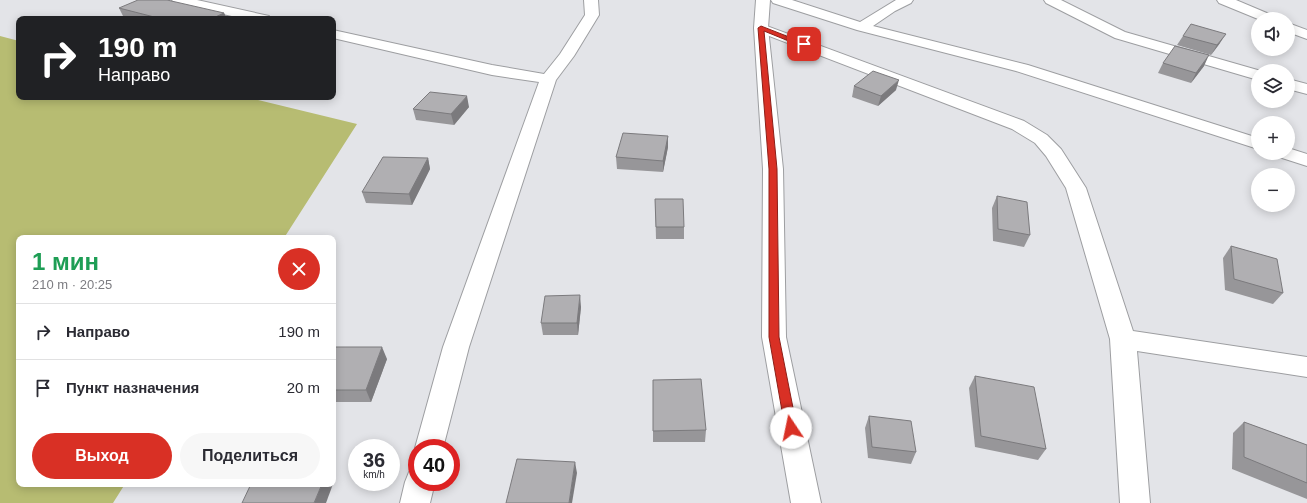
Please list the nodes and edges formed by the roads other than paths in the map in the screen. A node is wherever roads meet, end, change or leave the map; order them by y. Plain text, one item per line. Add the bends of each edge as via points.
1 (179, 0) edge
2 (591, 0) edge
3 (763, 0) edge
4 (778, 0) edge
5 (906, 0) edge
6 (1051, 0) edge
7 (1224, 0) edge
8 (1252, 12) edge
9 (251, 16) edge
10 (862, 27) junction
11 (761, 28) junction
12 (1295, 30) edge
13 (336, 35) edge
14 (1307, 35) edge
15 (1251, 73) edge
16 (548, 79) junction
17 (1295, 86) edge
18 (1307, 89) edge
19 (1251, 142) edge
20 (1295, 156) edge
21 (1307, 160) edge
22 (1123, 339) junction
23 (1307, 367) edge
24 (431, 439) edge
25 (418, 491) edge
26 (415, 503) edge
27 (806, 503) edge
28 (1135, 503) edge

1 - 9 street
2 - 16 street via 592,15
3 - 11 street
4 - 10 street
5 - 10 street
6 - 15 street via 1120,35
7 - 8 street
10 - 19 street via 1022,68
11 - 22 street via 1018,125 1041,139 1076,188
11 - 27 street via 773,169 774,337
12 - 14 street
13 - 16 street via 492,70
16 - 24 street via 456,347
17 - 18 street
20 - 21 street
22 - 23 street
22 - 28 street
25 - 26 street

